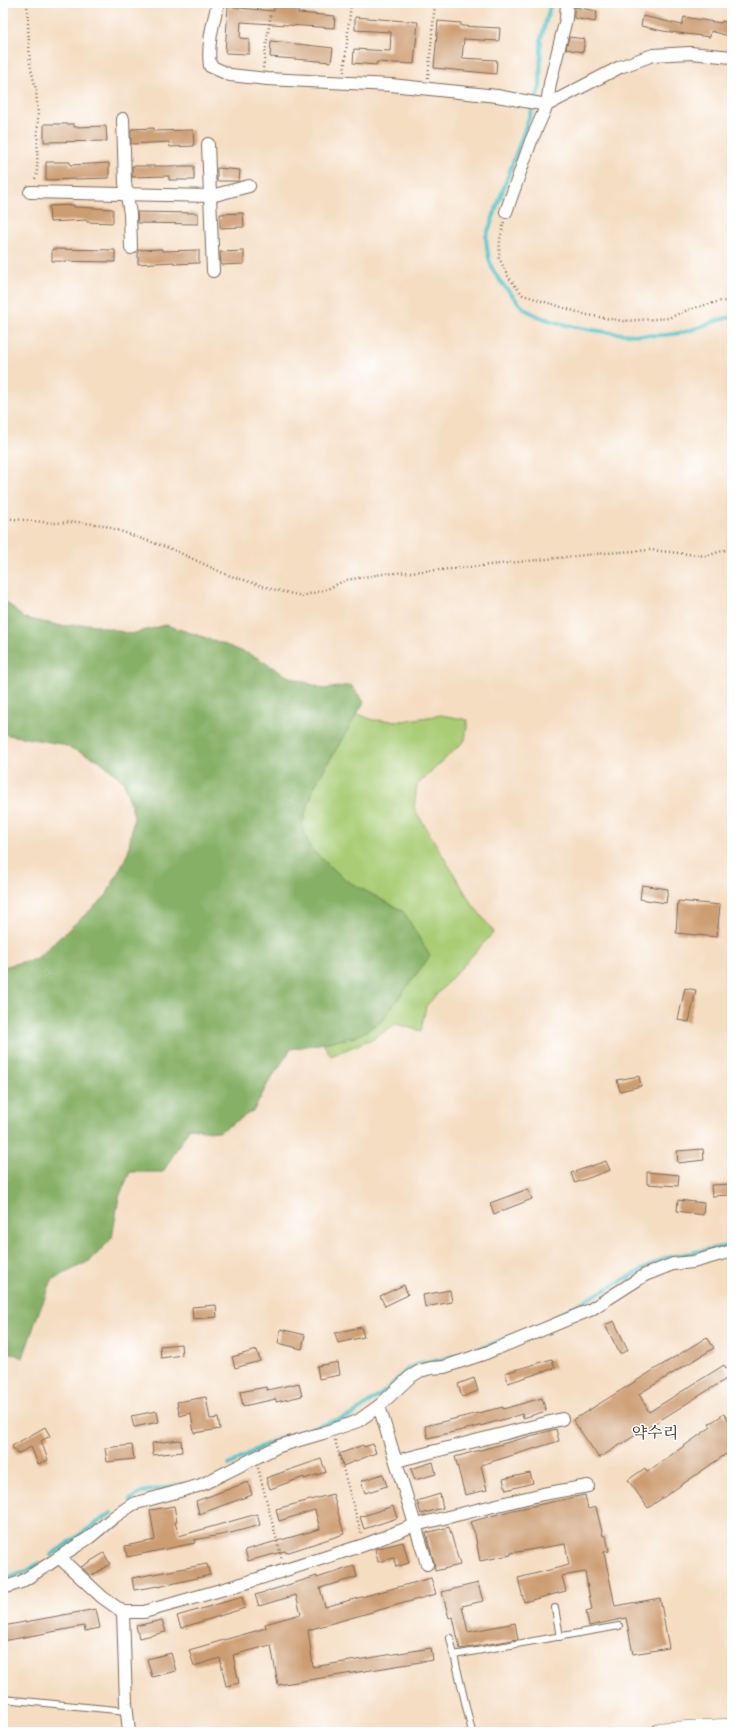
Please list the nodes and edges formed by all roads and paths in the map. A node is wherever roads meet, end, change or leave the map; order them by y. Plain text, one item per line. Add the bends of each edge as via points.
1 (27, 3) edge
2 (218, 3) edge
3 (351, 3) edge
4 (435, 3) edge
5 (567, 3) edge
6 (271, 12) dead end
7 (732, 57) edge
8 (262, 78) junction
9 (343, 83) junction
10 (427, 89) junction
11 (547, 105) junction
12 (123, 119) dead end
13 (208, 144) dead end
14 (249, 186) dead end
15 (30, 192) joint
16 (127, 195) junction
17 (211, 196) junction
18 (506, 212) joint
19 (132, 248) dead end
20 (213, 271) dead end
21 (732, 302) edge
22 (3, 518) edge
23 (732, 548) edge
24 (732, 1251) edge
25 (379, 1406) junction
26 (562, 1419) dead end
27 (332, 1430) junction
28 (255, 1458) junction
29 (396, 1461) junction
30 (588, 1486) dead end
31 (415, 1525) junction
32 (364, 1545) junction
33 (60, 1558) junction
34 (427, 1564) dead end
35 (285, 1570) junction
36 (3, 1588) edge
37 (555, 1608) dead end
38 (123, 1612) junction
39 (619, 1626) dead end
40 (560, 1637) junction
41 (450, 1638) dead end
42 (454, 1655) junction
43 (3, 1699) edge
44 (127, 1711) junction
45 (732, 1728) edge
46 (129, 1732) edge
47 (472, 1732) edge
48 (661, 1732) edge

1 - 15 path via 30,64 38,115 37,174
2 - 8 street via 208,55 210,66 230,75
3 - 9 path
4 - 10 path
5 - 11 street via 566,19
6 - 8 path
7 - 11 street via 690,53 653,55 620,67
8 - 9 street
9 - 10 street
10 - 11 street via 497,96
11 - 18 street via 531,141
12 - 16 street
13 - 17 street
14 - 17 street
15 - 16 street
16 - 17 street
16 - 19 street
17 - 20 street
18 - 21 path via 499,258 509,278 523,295 587,315 623,320 669,318 721,301
22 - 23 path via 103,524 174,550 225,574 302,596 325,590 346,580 382,574 605,553 644,551 706,556
24 - 25 street via 693,1262 673,1264 645,1275 590,1310 486,1353 444,1367 420,1371
25 - 27 street via 358,1421
25 - 29 street
26 - 29 street
27 - 28 street via 279,1446
27 - 32 path
28 - 33 street via 201,1485 133,1504
28 - 35 path
29 - 31 street
30 - 31 street via 543,1494
31 - 32 street
31 - 34 street
32 - 35 street
33 - 36 street via 21,1582
33 - 38 street via 102,1597
35 - 38 street via 144,1612
37 - 40 lane
38 - 44 street
39 - 40 lane
40 - 42 lane
41 - 42 lane
42 - 47 lane
43 - 44 lane
44 - 46 street
45 - 48 main road

